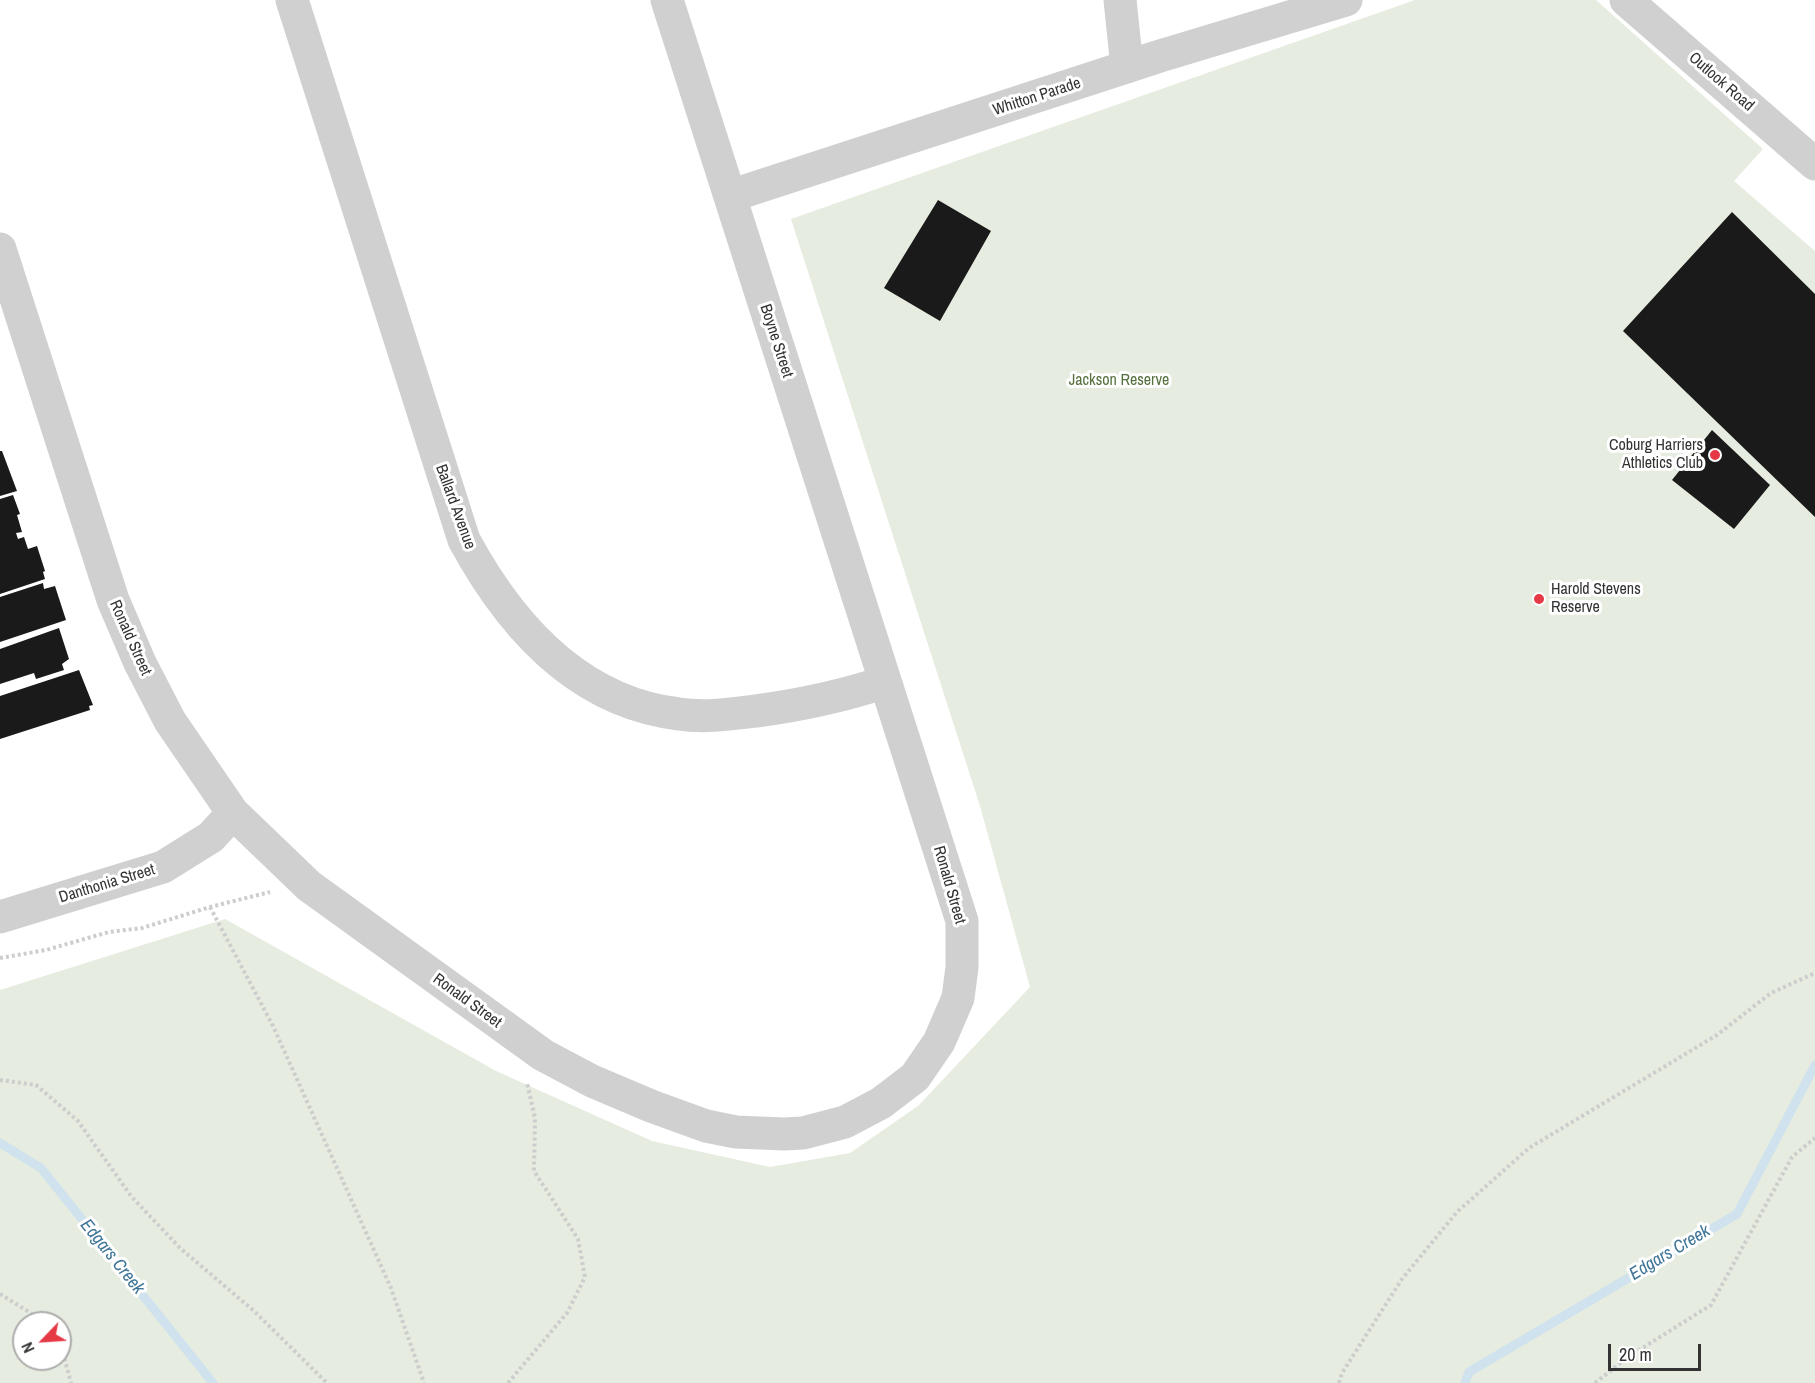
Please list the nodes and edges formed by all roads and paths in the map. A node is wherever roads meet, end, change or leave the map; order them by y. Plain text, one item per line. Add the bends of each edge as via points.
1 (292, 0) edge
2 (668, 0) edge
3 (1120, 0) edge
4 (1346, 0) edge
5 (1626, 0) edge
6 (1127, 67) junction
7 (1814, 161) edge
8 (730, 196) junction
9 (0, 249) edge
10 (885, 682) junction
11 (233, 813) junction
12 (270, 892) dead end
13 (210, 907) junction
14 (0, 917) edge
15 (0, 957) edge
16 (1815, 974) edge
17 (526, 1079) dead end
18 (0, 1080) edge
19 (1815, 1138) edge
20 (0, 1294) edge
21 (28, 1311) edge
22 (327, 1383) edge
23 (424, 1383) edge
24 (508, 1383) edge
25 (1339, 1383) edge
26 (1595, 1383) edge

1 - 10 street, Ballard Avenue via 464,540 518,623 566,668 604,691 642,706 678,714 720,716 818,702
2 - 8 street, Boyne Street
3 - 6 street
4 - 6 street, Whitton Parade
5 - 7 street, Outlook Road
6 - 8 street, Whitton Parade
8 - 10 street, Boyne Street
9 - 11 street, Ronald Street via 112,600 170,721
10 - 11 street, Ronald Street via 962,921 958,998 939,1042 915,1077 861,1115 803,1133 736,1132 705,1126 611,1089 543,1055 309,886
11 - 14 street, Danthonia Street via 211,837 164,867
12 - 13 path
13 - 15 path via 142,928
13 - 23 path via 273,1026 382,1267
16 - 25 path via 1771,993 1717,1035 1528,1148 1457,1212 1402,1279
17 - 24 path via 535,1118 534,1171 578,1239 585,1277 567,1313
18 - 22 path via 36,1085 78,1121 131,1196 180,1248 254,1311
19 - 26 path via 1792,1157 1712,1305 1628,1356
20 - 21 path

